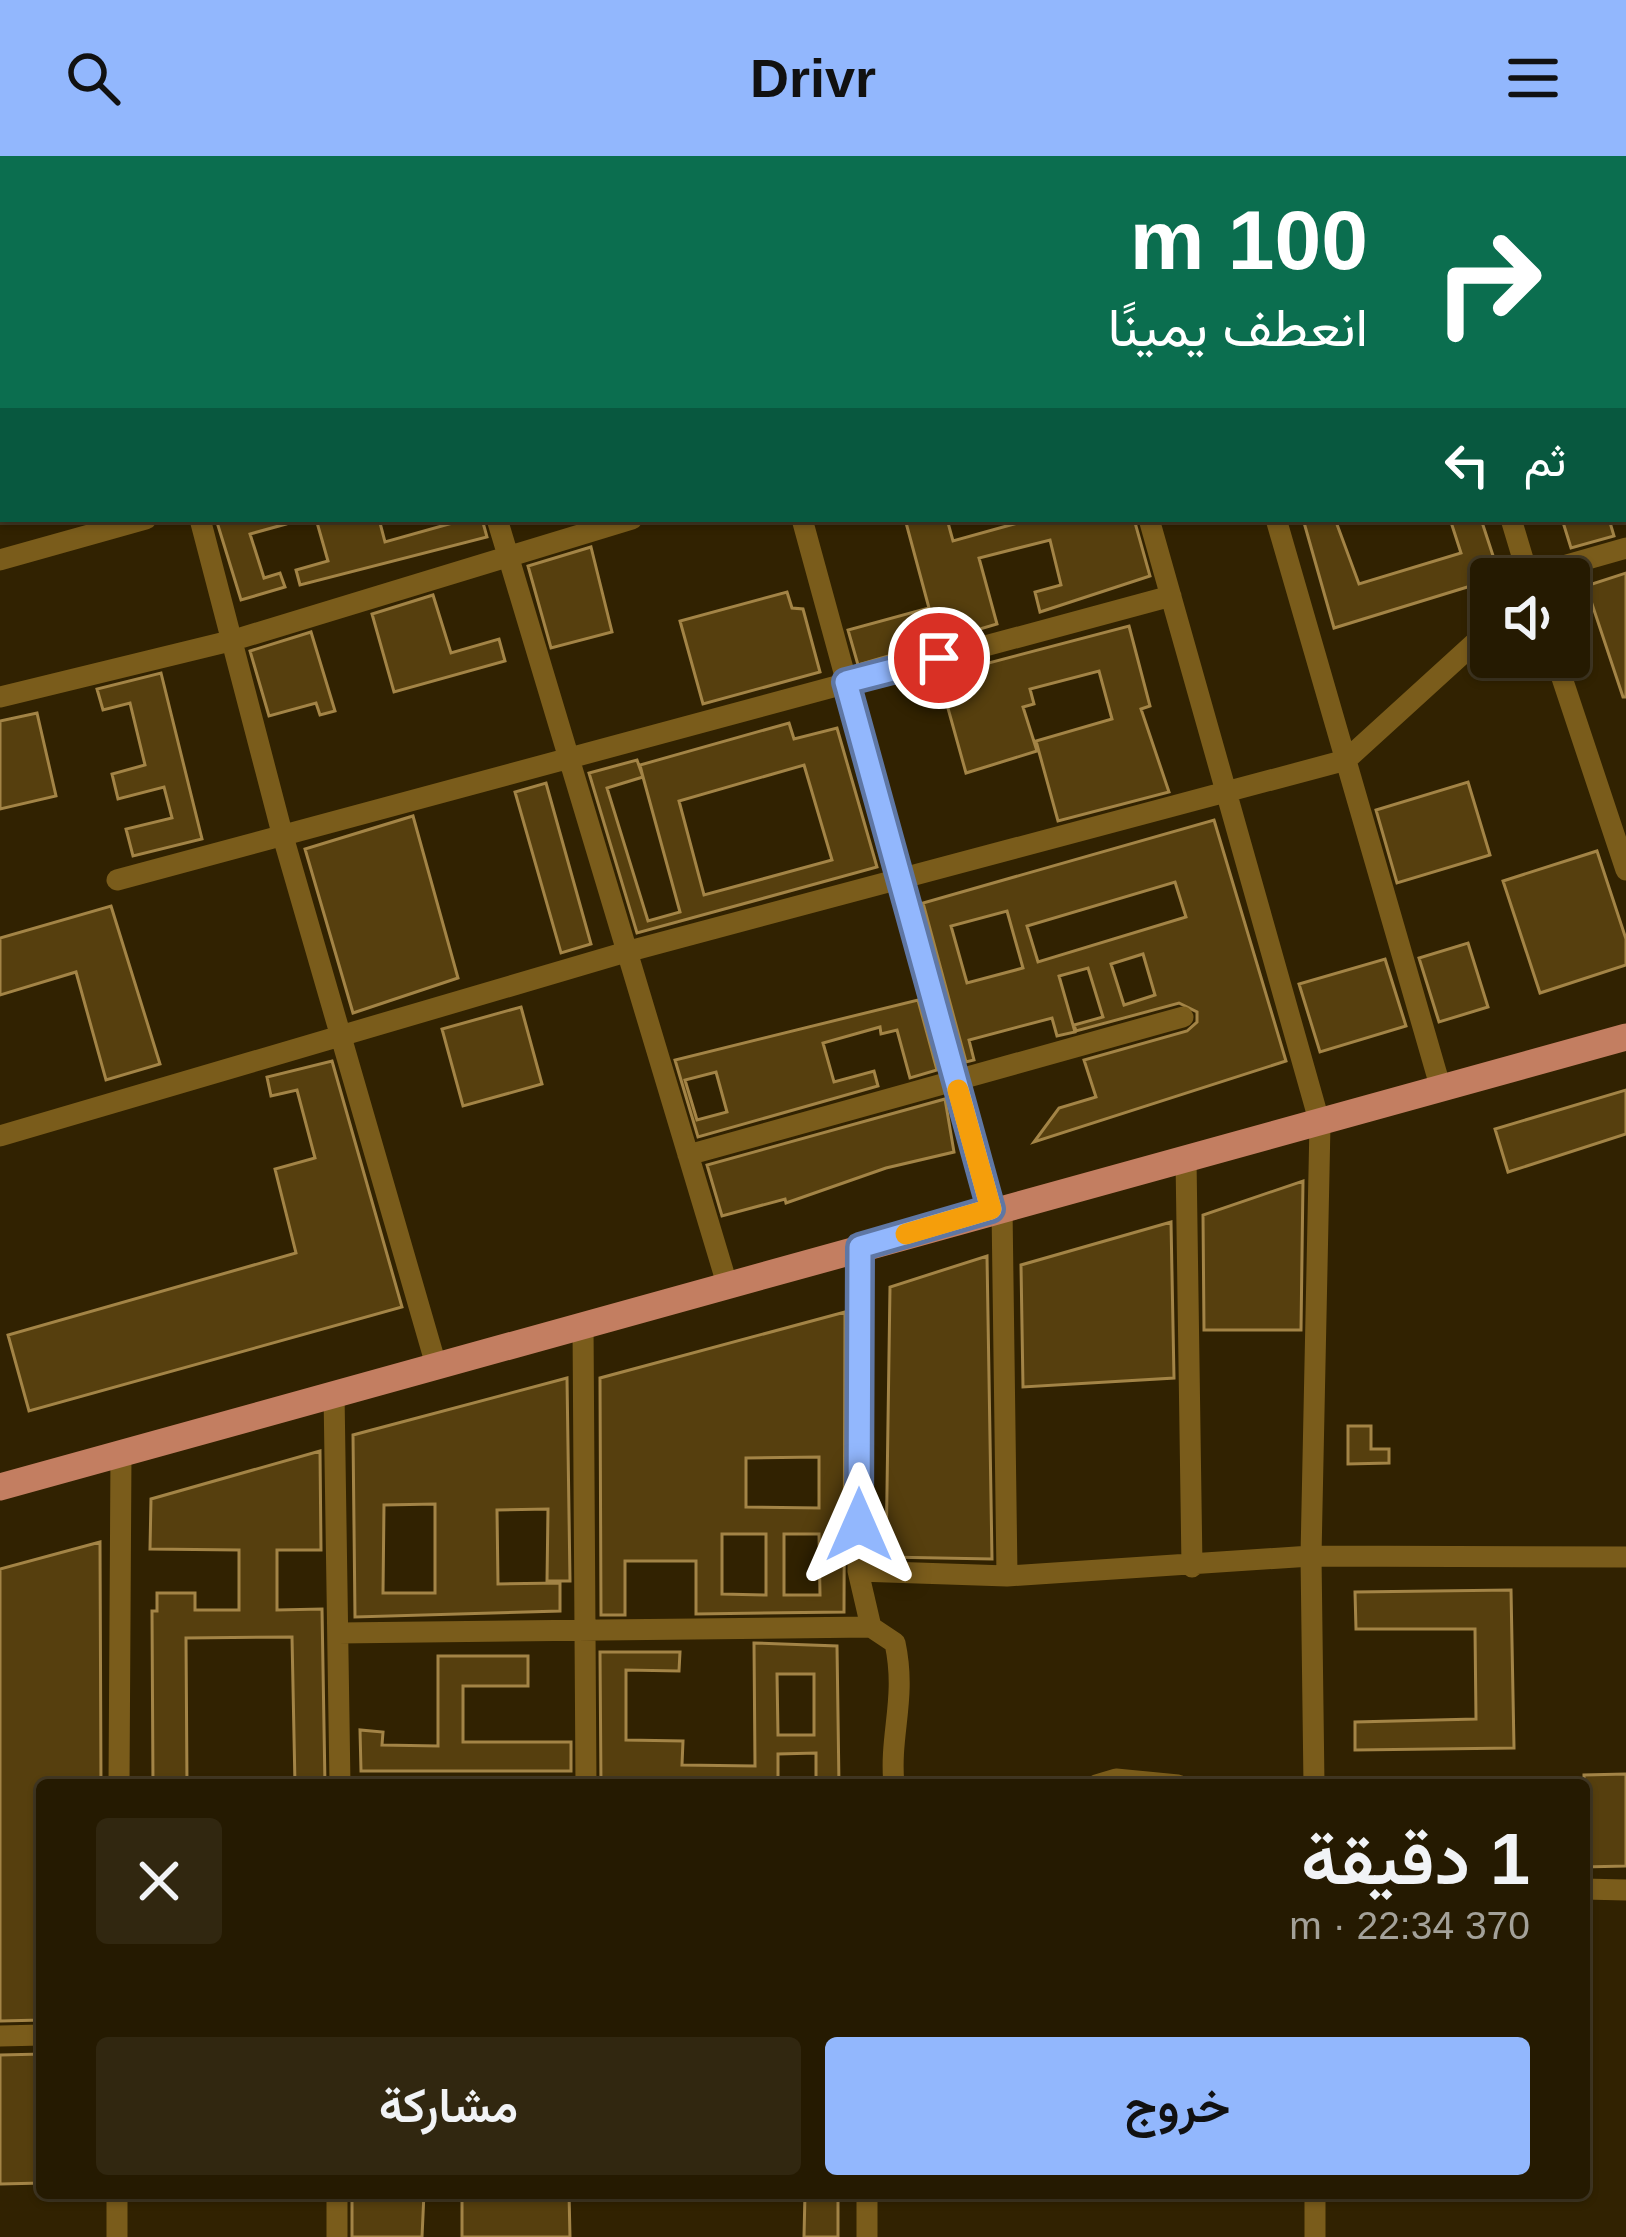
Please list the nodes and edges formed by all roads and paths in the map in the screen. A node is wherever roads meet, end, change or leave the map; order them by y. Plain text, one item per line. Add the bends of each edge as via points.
1 (135, 522) edge
2 (201, 522) edge
3 (498, 522) edge
4 (622, 522) edge
5 (803, 522) edge
6 (1150, 522) edge
7 (1277, 522) edge
8 (1512, 522) edge
9 (1626, 548) edge
10 (506, 556) junction
11 (1522, 558) edge
12 (1590, 559) edge
13 (0, 560) edge
14 (1171, 596) junction
15 (234, 640) junction
16 (1470, 647) edge
17 (1563, 678) edge
18 (846, 682) junction
19 (0, 697) edge
20 (1346, 760) junction
21 (568, 761) junction
22 (1228, 795) junction
23 (1620, 828) edge
24 (282, 833) junction
25 (1626, 870) edge
26 (117, 880) dead end
27 (901, 880) junction
28 (626, 952) junction
29 (1183, 1017) dead end
30 (344, 1034) junction
31 (1626, 1036) edge
32 (956, 1082) junction
33 (1441, 1089) junction
34 (1320, 1124) junction
35 (0, 1136) edge
36 (688, 1155) junction
37 (1186, 1159) junction
38 (996, 1209) junction
39 (860, 1247) junction
40 (727, 1285) junction
41 (583, 1324) junction
42 (436, 1365) junction
43 (334, 1394) junction
44 (121, 1453) junction
45 (0, 1487) edge
46 (1312, 1556) junction
47 (1626, 1557) edge
48 (1192, 1567) junction
49 (858, 1571) junction
50 (1006, 1576) junction
51 (871, 1627) junction
52 (338, 1634) junction
53 (585, 1634) junction
54 (119, 1779) edge
55 (340, 1779) edge
56 (586, 1779) edge
57 (893, 1779) edge
58 (1314, 1779) edge
59 (1590, 1888) edge
60 (1626, 1890) edge
61 (36, 2035) edge
62 (0, 2036) edge
63 (117, 2199) edge
64 (337, 2199) edge
65 (867, 2199) edge
66 (1315, 2199) edge
67 (117, 2237) edge
68 (337, 2237) edge
69 (867, 2237) edge
70 (1315, 2237) edge

1 - 13 street
2 - 15 street
3 - 10 street
4 - 10 street
5 - 18 street
6 - 14 street
7 - 20 street
8 - 11 street
9 - 12 street
10 - 15 street
10 - 21 street
14 - 18 street
14 - 22 street
15 - 19 street
15 - 24 street
16 - 20 street
17 - 23 street
18 - 21 street
18 - 27 street
20 - 22 street
20 - 33 street
21 - 24 street
21 - 28 street
22 - 27 street
22 - 34 street
23 - 25 street
24 - 26 street
24 - 30 street
27 - 28 street
27 - 32 street
28 - 30 street
28 - 36 street
29 - 32 street
30 - 35 street
30 - 42 street
31 - 33 main road
32 - 36 street
32 - 38 street
33 - 34 main road
34 - 37 main road
34 - 46 street
36 - 40 street
37 - 38 main road
37 - 48 street
38 - 39 main road
38 - 50 street
39 - 40 main road
39 - 49 street
40 - 41 main road
41 - 42 main road
41 - 53 street
42 - 43 main road
43 - 44 main road
43 - 52 street
44 - 45 main road
44 - 54 street
46 - 47 street
46 - 48 street
46 - 58 street
48 - 50 street
49 - 50 street
49 - 51 street
51 - 53 street
51 - 57 street via 895,1643 902,1672
52 - 53 street
52 - 55 street
53 - 56 street
59 - 60 street
61 - 62 street
63 - 67 street
64 - 68 street
65 - 69 street
66 - 70 street

